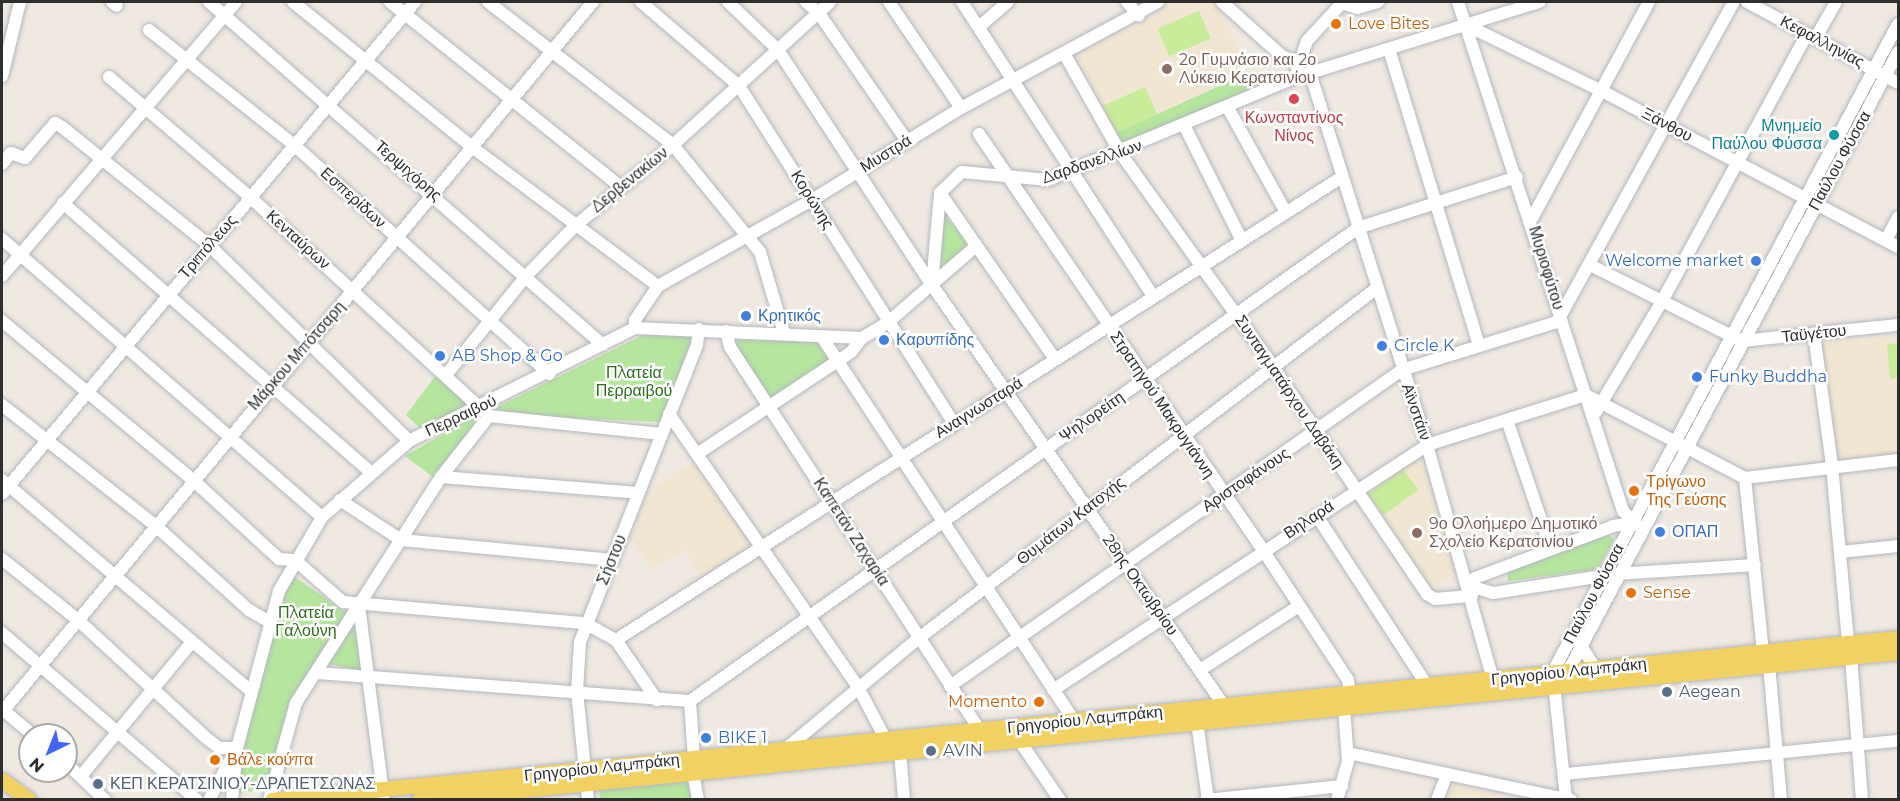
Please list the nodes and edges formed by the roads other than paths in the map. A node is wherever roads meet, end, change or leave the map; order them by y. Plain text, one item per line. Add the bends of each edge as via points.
1 (20, 2) edge
2 (209, 2) edge
3 (236, 2) edge
4 (293, 2) edge
5 (390, 2) edge
6 (415, 2) edge
7 (488, 2) edge
8 (593, 2) edge
9 (641, 2) edge
10 (728, 2) edge
11 (806, 2) edge
12 (830, 2) edge
13 (889, 2) edge
14 (962, 2) edge
15 (1008, 2) edge
16 (1127, 2) edge
17 (1158, 2) edge
18 (1222, 2) edge
19 (1342, 2) edge
20 (1378, 2) edge
21 (1458, 2) edge
22 (1540, 2) edge
23 (1649, 2) edge
24 (1734, 2) edge
25 (1747, 2) edge
26 (1836, 2) edge
27 (818, 12) junction
28 (405, 13) junction
29 (225, 14) junction
30 (1139, 16) junction
31 (1899, 24) edge
32 (1466, 25) junction
33 (979, 27) junction
34 (149, 30) dead end
35 (1811, 36) junction
36 (1389, 49) junction
37 (552, 50) junction
38 (778, 50) junction
39 (1899, 52) edge
40 (1065, 55) junction
41 (186, 58) junction
42 (365, 60) junction
43 (1297, 62) junction
44 (1880, 74) junction
45 (2, 76) edge
46 (1311, 76) junction
47 (109, 77) dead end
48 (1297, 77) junction
49 (1015, 80) junction
50 (1899, 83) edge
51 (738, 86) junction
52 (1600, 90) junction
53 (512, 97) junction
54 (331, 103) junction
55 (147, 108) junction
56 (961, 108) junction
57 (1228, 108) junction
58 (1666, 124) junction
59 (1185, 127) junction
60 (979, 134) dead end
61 (907, 141) junction
62 (294, 145) junction
63 (673, 145) junction
64 (472, 147) junction
65 (1120, 154) junction
66 (104, 157) junction
67 (1737, 162) junction
68 (2, 164) edge
69 (1074, 171) junction
70 (858, 172) junction
71 (1009, 177) junction
72 (1342, 177) junction
73 (1517, 177) junction
74 (621, 187) junction
75 (940, 193) junction
76 (434, 194) junction
77 (251, 198) junction
78 (1812, 199) junction
79 (812, 200) junction
80 (1436, 202) junction
81 (63, 203) junction
82 (1285, 211) junction
83 (1899, 218) edge
84 (1531, 220) junction
85 (575, 226) junction
86 (1358, 228) junction
87 (748, 235) junction
88 (397, 238) junction
89 (2, 239) edge
90 (1241, 239) junction
91 (1886, 240) junction
92 (209, 245) junction
93 (975, 247) junction
94 (1899, 247) edge
95 (20, 254) junction
96 (1590, 265) junction
97 (1199, 266) junction
98 (527, 275) junction
99 (2, 276) edge
100 (932, 285) junction
101 (658, 286) junction
102 (1377, 288) junction
103 (354, 290) junction
104 (1152, 295) junction
105 (166, 296) junction
106 (1661, 303) junction
107 (1236, 315) junction
108 (1561, 317) junction
109 (489, 319) junction
110 (2, 321) edge
111 (887, 323) junction
112 (1107, 325) junction
113 (1899, 325) edge
114 (635, 328) junction
115 (699, 329) junction
116 (726, 331) junction
117 (784, 333) junction
118 (1814, 334) junction
119 (822, 337) junction
120 (862, 338) junction
121 (1736, 339) junction
122 (311, 341) junction
123 (603, 345) junction
124 (1479, 345) junction
125 (126, 346) junction
126 (1055, 359) junction
127 (839, 362) junction
128 (1272, 365) junction
129 (1402, 370) junction
130 (549, 374) junction
131 (446, 375) junction
132 (1145, 380) junction
133 (270, 387) junction
134 (1005, 391) junction
135 (86, 394) junction
136 (1586, 395) junction
137 (2, 405) edge
138 (770, 407) junction
139 (1598, 411) junction
140 (485, 412) junction
141 (669, 414) junction
142 (1507, 420) junction
143 (954, 423) junction
144 (1317, 431) junction
145 (230, 433) junction
146 (661, 434) junction
147 (1182, 434) junction
148 (409, 441) junction
149 (46, 442) junction
150 (1427, 445) junction
151 (1679, 446) junction
152 (1046, 450) junction
153 (698, 454) junction
154 (901, 457) junction
155 (1899, 460) edge
156 (1832, 466) junction
157 (371, 473) junction
158 (441, 477) junction
159 (1745, 478) junction
160 (193, 480) junction
161 (4, 487) edge
162 (1355, 490) junction
163 (638, 493) junction
164 (1223, 495) junction
165 (340, 500) junction
166 (832, 503) junction
167 (1087, 508) junction
168 (1317, 516) junction
169 (322, 517) junction
170 (944, 523) junction
171 (1637, 525) junction
172 (157, 527) junction
173 (401, 540) junction
174 (1899, 546) edge
175 (760, 547) junction
176 (1551, 549) junction
177 (1263, 550) junction
178 (1840, 552) junction
179 (2, 559) edge
180 (1612, 559) junction
181 (295, 560) junction
182 (613, 560) junction
183 (1125, 563) junction
184 (1755, 565) junction
185 (876, 571) junction
186 (116, 573) junction
187 (1616, 574) junction
188 (1602, 577) junction
189 (986, 587) junction
190 (1471, 591) junction
191 (358, 606) junction
192 (1299, 606) junction
193 (810, 616) junction
194 (1162, 617) junction
195 (79, 621) junction
196 (268, 621) junction
197 (585, 623) junction
198 (2, 633) edge
199 (1019, 637) junction
200 (919, 638) junction
201 (1899, 638) edge
202 (616, 640) junction
203 (191, 643) junction
204 (1580, 644) junction
205 (1850, 650) junction
206 (1899, 652) edge
207 (1766, 659) junction
208 (40, 663) junction
209 (1200, 670) junction
210 (1596, 670) junction
211 (317, 673) junction
212 (371, 676) junction
213 (1559, 678) junction
214 (1493, 680) junction
215 (950, 686) junction
216 (150, 687) junction
217 (858, 687) junction
218 (1428, 687) junction
219 (250, 690) junction
220 (1053, 690) junction
221 (576, 692) junction
222 (657, 700) junction
223 (690, 701) junction
224 (1347, 701) junction
225 (1225, 707) junction
226 (2, 710) edge
227 (1074, 722) junction
228 (1197, 722) junction
229 (18, 723) edge
230 (118, 730) junction
231 (980, 731) junction
232 (886, 740) junction
233 (1019, 740) junction
234 (1899, 741) edge
235 (1858, 745) junction
236 (237, 748) junction
237 (784, 749) junction
238 (900, 752) junction
239 (1776, 752) junction
240 (1348, 753) junction
241 (774, 764) junction
242 (694, 766) junction
243 (78, 773) edge
244 (1447, 774) junction
245 (1564, 774) junction
246 (81, 776) junction
247 (586, 776) junction
248 (2, 780) edge
249 (1342, 786) junction
250 (383, 794) edge
251 (1279, 796) edge
252 (1533, 796) edge
253 (1208, 799) edge
254 (1568, 799) edge
255 (30, 800) edge
256 (105, 800) edge
257 (197, 800) edge
258 (209, 800) edge
259 (232, 800) edge
260 (271, 800) edge
261 (419, 800) edge
262 (588, 800) edge
263 (698, 800) edge
264 (904, 800) edge
265 (1060, 800) edge
266 (1337, 800) edge
267 (1437, 800) edge
268 (1780, 800) edge
269 (1863, 800) edge

1 - 45 street
2 - 29 street, Τερψιχόρης
3 - 29 street
4 - 42 street
5 - 28 street
6 - 28 street, Τριπόλεως
7 - 37 street
8 - 37 street, Μάρκου Μπότσαρη
9 - 51 street, Κορώνης
10 - 38 street, 28ης Οκτωβρίου
11 - 27 street
12 - 27 street, Δερβενακίων
13 - 56 street
14 - 33 street
15 - 33 street
16 - 30 street
17 - 30 street, Μυστρά
18 - 43 street via 1282,56
19 - 20 street via 1358,8
19 - 43 street via 1307,41
21 - 32 street, Μυριοφύτου
22 - 32 street
23 - 52 street
24 - 58 street
25 - 35 street, Κεφαλληνίας
26 - 35 street
27 - 38 street, Δερβενακίων
27 - 61 street
28 - 42 street, Τριπόλεως
28 - 53 street
29 - 41 street
29 - 54 street, Τερψιχόρης
30 - 40 street, Μυστρά
31 - 44 street, Παύλου Φύσσα
32 - 36 street
32 - 52 street, Ξάνθου
32 - 73 street, Μυριοφύτου
33 - 49 street
34 - 41 street, Εσπερίδων
35 - 44 street, Κεφαλληνίας
35 - 67 street
36 - 46 street
36 - 80 street
37 - 53 street, Μάρκου Μπότσαρη
37 - 63 street
38 - 51 street, Δερβενακίων
38 - 70 street, 28ης Οκτωβρίου
39 - 44 street, Παύλου Φύσσα
40 - 49 street, Μυστρά
40 - 65 street, Συνταγματάρχου Δαβάκη
41 - 55 street
41 - 62 street, Εσπερίδων
42 - 54 street, Τριπόλεως
42 - 64 street
43 - 48 street
44 - 50 street, Κεφαλληνίας
44 - 78 street, Παύλου Φύσσα
46 - 48 street
46 - 72 street, Αϊνστάιν
47 - 55 street, Κενταύρων
48 - 57 street, Δαρδανελλίων
49 - 56 street, Μυστρά
49 - 69 street
51 - 63 street, Δερβενακίων
51 - 79 street, Κορώνης
52 - 58 street, Ξάνθου
52 - 84 street
53 - 64 street, Μάρκου Μπότσαρη
53 - 74 street
54 - 62 street, Τριπόλεως
54 - 76 street, Τερψιχόρης
55 - 66 street
55 - 77 street, Κενταύρων
56 - 61 street, Μυστρά
57 - 59 street, Δαρδανελλίων
57 - 82 street
58 - 67 street, Ξάνθου
58 - 96 street
59 - 65 street, Δαρδανελλίων
59 - 90 street
60 - 71 street, Στρατηγού Μακρυγιάννη
61 - 70 street, Μυστρά
62 - 77 street, Τριπόλεως
62 - 88 street, Εσπερίδων
63 - 74 street, Δερβενακίων
63 - 87 street
64 - 76 street, Μάρκου Μπότσαρη
64 - 85 street
65 - 69 street, Δαρδανελλίων
65 - 97 street, Συνταγματάρχου Δαβάκη
66 - 68 street via 55,123 25,158 11,153
66 - 81 street
66 - 92 street
67 - 78 street, Ξάνθου
67 - 106 street
69 - 71 street, Δαρδανελλίων via 1035,182
69 - 104 street
70 - 79 street, Μυστρά
70 - 100 street, 28ης Οκτωβρίου
71 - 75 street, Δαρδανελλίων via 962,172
71 - 112 street, Στρατηγού Μακρυγιάννη
72 - 82 street, Αναγνωσταρά
72 - 86 street, Αϊνστάιν
73 - 80 street, Ψηλορείτη
73 - 84 street, Μυριοφύτου
74 - 85 street, Δερβενακίων
75 - 93 street
75 - 100 street
76 - 88 street, Μάρκου Μπότσαρη
76 - 98 street, Τερψιχόρης
77 - 92 street, Τριπόλεως
77 - 103 street, Κενταύρων
78 - 91 street, Ξάνθου
78 - 121 street, Παύλου Φύσσα
79 - 87 street, Μυστρά
79 - 111 street, Κορώνης
80 - 86 street, Ψηλορείτη
80 - 124 street
81 - 95 street
81 - 105 street
82 - 90 street, Αναγνωσταρά
83 - 91 street
84 - 108 street, Μυριοφύτου
85 - 98 street, Δερβενακίων
85 - 101 street
86 - 102 street, Αϊνστάιν
86 - 107 street, Ψηλορείτη
87 - 101 street, Μυστρά
87 - 117 street via 760,252
88 - 103 street, Μάρκου Μπότσαρη
88 - 109 street, Εσπερίδων
89 - 95 street
90 - 97 street, Αναγνωσταρά
91 - 94 street, Ξάνθου
92 - 105 street, Τριπόλεως
92 - 122 street
93 - 100 street
93 - 126 street
95 - 99 street
95 - 125 street
96 - 106 street
96 - 108 street
97 - 104 street, Αναγνωσταρά
97 - 107 street, Συνταγματάρχου Δαβάκη
98 - 109 street, Δερβενακίων
98 - 123 street, Τερψιχόρης
100 - 111 street
100 - 134 street, 28ης Οκτωβρίου
101 - 114 street, Μυστρά via 635,320
102 - 128 street, Θυμάτων Κατοχής
102 - 129 street, Αϊνστάιν
103 - 122 street, Μάρκου Μπότσαρη
103 - 131 street, Κενταύρων
104 - 112 street, Αναγνωσταρά
105 - 125 street, Τριπόλεως
105 - 133 street
106 - 121 street
106 - 139 street
107 - 128 street, Συνταγματάρχου Δαβάκη
107 - 132 street, Ψηλορείτη
108 - 124 street, Αριστοφάνους via 1552,327
108 - 136 street, Μυριοφύτου
109 - 130 street, Εσπερίδων
109 - 131 street, Δερβενακίων
110 - 135 street
111 - 120 street
111 - 143 street, Κορώνης
112 - 126 street, Αναγνωσταρά
112 - 132 street, Στρατηγού Μακρυγιάννη
113 - 118 street, Ταϋγέτου
114 - 115 street, Περραιβού
114 - 123 street, Περραιβού
115 - 116 street, Περραιβού
115 - 141 street, Σήστου via 697,345
116 - 117 street, Περραιβού
116 - 138 street, Καπετάν Ζαχαρία via 730,347
117 - 119 street, Περραιβού
118 - 121 street, Ταϋγέτου
118 - 156 street
119 - 120 street, Περραιβού
119 - 127 street
120 - 127 street
121 - 151 street, Παύλου Φύσσα
122 - 133 street, Μάρκου Μπότσαρη
122 - 148 street
123 - 130 street, Περραιβού
124 - 129 street, Αριστοφάνους
125 - 135 street, Τριπόλεως
125 - 145 street
126 - 134 street, Αναγνωσταρά
127 - 138 street
127 - 154 street
128 - 144 street, Συνταγματάρχου Δαβάκη
128 - 147 street, Θυμάτων Κατοχής
129 - 144 street, Αριστοφάνους
129 - 150 street, Αϊνστάιν
130 - 140 street, Περραιβού
131 - 140 street, Κενταύρων
132 - 147 street, Στρατηγού Μακρυγιάννη
132 - 152 street, Ψηλορείτη
133 - 145 street, Μάρκου Μπότσαρη
133 - 157 street
134 - 143 street, Αναγνωσταρά
134 - 152 street, 28ης Οκτωβρίου
135 - 149 street, Τριπόλεως
135 - 160 street
136 - 139 street, Μυριοφύτου
136 - 142 street, Βηλαρά
137 - 149 street
138 - 153 street
138 - 166 street, Καπετάν Ζαχαρία
139 - 151 street
139 - 171 street, Μυριοφύτου via 1623,511
140 - 146 street
140 - 148 street, Περραιβού
140 - 158 street
141 - 146 street, Σήστου
141 - 153 street
142 - 150 street, Βηλαρά
142 - 176 street
143 - 154 street, Αναγνωσταρά
144 - 162 street, Συνταγματάρχου Δαβάκη
144 - 164 street, Αριστοφάνους
145 - 160 street, Μάρκου Μπότσαρη
145 - 169 street
146 - 163 street, Σήστου
147 - 164 street, Στρατηγού Μακρυγιάννη
147 - 167 street, Θυμάτων Κατοχής
148 - 157 street, Περραιβού
149 - 161 street, Τριπόλεως
149 - 172 street
150 - 162 street, Βηλαρά
150 - 190 street, Αϊνστάιν
151 - 159 street
151 - 171 street, Παύλου Φύσσα
152 - 167 street, 28ης Οκτωβρίου
152 - 170 street, Ψηλορείτη
153 - 175 street
154 - 166 street, Αναγνωσταρά
154 - 170 street
155 - 156 street
156 - 159 street
156 - 178 street
157 - 165 street, Περραιβού
158 - 163 street
158 - 173 street
159 - 184 street
160 - 172 street, Μάρκου Μπότσαρη
160 - 181 street via 279,559
161 - 186 street
162 - 168 street, Βηλαρά
162 - 190 street, Συνταγματάρχου Δαβάκη via 1431,598
163 - 182 street, Σήστου
164 - 177 street, Στρατηγού Μακρυγιάννη
164 - 183 street, Αριστοφάνους
165 - 169 street, Περραιβού
165 - 173 street
166 - 175 street, Αναγνωσταρά
166 - 185 street, Καπετάν Ζαχαρία
167 - 183 street, 28ης Οκτωβρίου
167 - 189 street, Θυμάτων Κατοχής
168 - 177 street, Βηλαρά
168 - 218 street
169 - 181 street, Περραιβού
170 - 185 street, Ψηλορείτη
170 - 189 street
171 - 176 street
171 - 180 street, Παύλου Φύσσα
171 - 187 street, Παύλου Φύσσα
172 - 186 street, Μάρκου Μπότσαρη
172 - 196 street via 249,610
173 - 182 street
173 - 191 street
174 - 178 street
175 - 193 street
175 - 202 street, Αναγνωσταρά
176 - 190 street via 1475,578
177 - 192 street, Στρατηγού Μακρυγιάννη
177 - 194 street, Βηλαρά
178 - 205 street
179 - 195 street
180 - 187 street
180 - 188 street, Παύλου Φύσσα
181 - 191 street via 343,603
181 - 196 street, Περραιβού
182 - 197 street, Σήστου
183 - 194 street, 28ης Οκτωβρίου
183 - 199 street, Αριστοφάνους
184 - 187 street
184 - 207 street
185 - 193 street, Ψηλορείτη
185 - 200 street, Καπετάν Ζαχαρία
186 - 195 street, Μάρκου Μπότσαρη
186 - 203 street
187 - 188 street
187 - 204 street, Παύλου Φύσσα
188 - 190 street via 1493,593
188 - 213 street, Παύλου Φύσσα
189 - 199 street
189 - 200 street, Θυμάτων Κατοχής
190 - 214 street, Αϊνστάιν
191 - 197 street
191 - 211 street
191 - 212 street
192 - 209 street
192 - 224 street, Στρατηγού Μακρυγιάννη via 1347,680
193 - 217 street
193 - 223 street, Ψηλορείτη
194 - 209 street, 28ης Οκτωβρίου
194 - 220 street, Βηλαρά
195 - 208 street, Μάρκου Μπότσαρη
195 - 216 street
196 - 219 street, Περραιβού
197 - 202 street
197 - 221 street, Σήστου
198 - 208 street
199 - 215 street, Αριστοφάνους
199 - 220 street
200 - 215 street, Καπετάν Ζαχαρία
200 - 217 street, Θυμάτων Κατοχής
201 - 205 main road, Γρηγορίου Λαμπράκη
202 - 222 street
203 - 216 street
203 - 219 street
204 - 210 street
204 - 213 street, Παύλου Φύσσα
205 - 206 main road, Γρηγορίου Λαμπράκη
205 - 207 main road, Γρηγορίου Λαμπράκη
205 - 235 street
207 - 210 main road, Γρηγορίου Λαμπράκη
207 - 213 main road, Γρηγορίου Λαμπράκη
207 - 239 street
208 - 226 street, Μάρκου Μπότσαρη
208 - 230 street
209 - 225 street, 28ης Οκτωβρίου
210 - 213 main road, Γρηγορίου Λαμπράκη
211 - 212 street
211 - 260 street via 292,712
212 - 221 street
212 - 250 street
213 - 214 main road, Γρηγορίου Λαμπράκη
213 - 224 main road, Γρηγορίου Λαμπράκη
213 - 245 street
214 - 218 main road, Γρηγορίου Λαμπράκη
215 - 231 street, Καπετάν Ζαχαρία
216 - 230 street
216 - 236 street via 219,748
217 - 232 street
217 - 237 street, Θυμάτων Κατοχής
218 - 224 main road, Γρηγορίου Λαμπράκη
219 - 236 street, Περραιβού
220 - 227 street
221 - 222 street
221 - 247 street, Σήστου
222 - 223 street
223 - 242 street
224 - 225 main road, Γρηγορίου Λαμπράκη
224 - 228 main road, Γρηγορίου Λαμπράκη
224 - 240 street, Στρατηγού Μακρυγιάννη
225 - 227 main road, Γρηγορίου Λαμπράκη
226 - 229 street
227 - 231 main road, Γρηγορίου Λαμπράκη
228 - 233 main road, Γρηγορίου Λαμπράκη
228 - 253 street
230 - 246 street
230 - 257 street
231 - 232 main road, Γρηγορίου Λαμπράκη
232 - 237 main road, Γρηγορίου Λαμπράκη
233 - 238 main road, Γρηγορίου Λαμπράκη
233 - 265 street
234 - 235 street
235 - 239 street
235 - 269 street
236 - 258 street, Περραιβού
236 - 259 street, Περραιβού
237 - 241 street, Θυμάτων Κατοχής
237 - 242 main road, Γρηγορίου Λαμπράκη
238 - 241 main road, Γρηγορίου Λαμπράκη
238 - 264 street
239 - 245 street
239 - 268 street
240 - 244 street
240 - 249 street, Στρατηγού Μακρυγιάννη
241 - 242 main road, Γρηγορίου Λαμπράκη
242 - 247 main road, Γρηγορίου Λαμπράκη
242 - 263 street
243 - 246 street
244 - 252 street
244 - 267 street
245 - 254 street
246 - 256 street
247 - 250 main road, Γρηγορίου Λαμπράκη
247 - 261 main road, Γρηγορίου Λαμπράκη
247 - 262 street, Σήστου
248 - 255 main road
249 - 251 street
249 - 266 street, Στρατηγού Μακρυγιάννη
250 - 260 main road, Γρηγορίου Λαμπράκη
251 - 253 street
252 - 254 street

